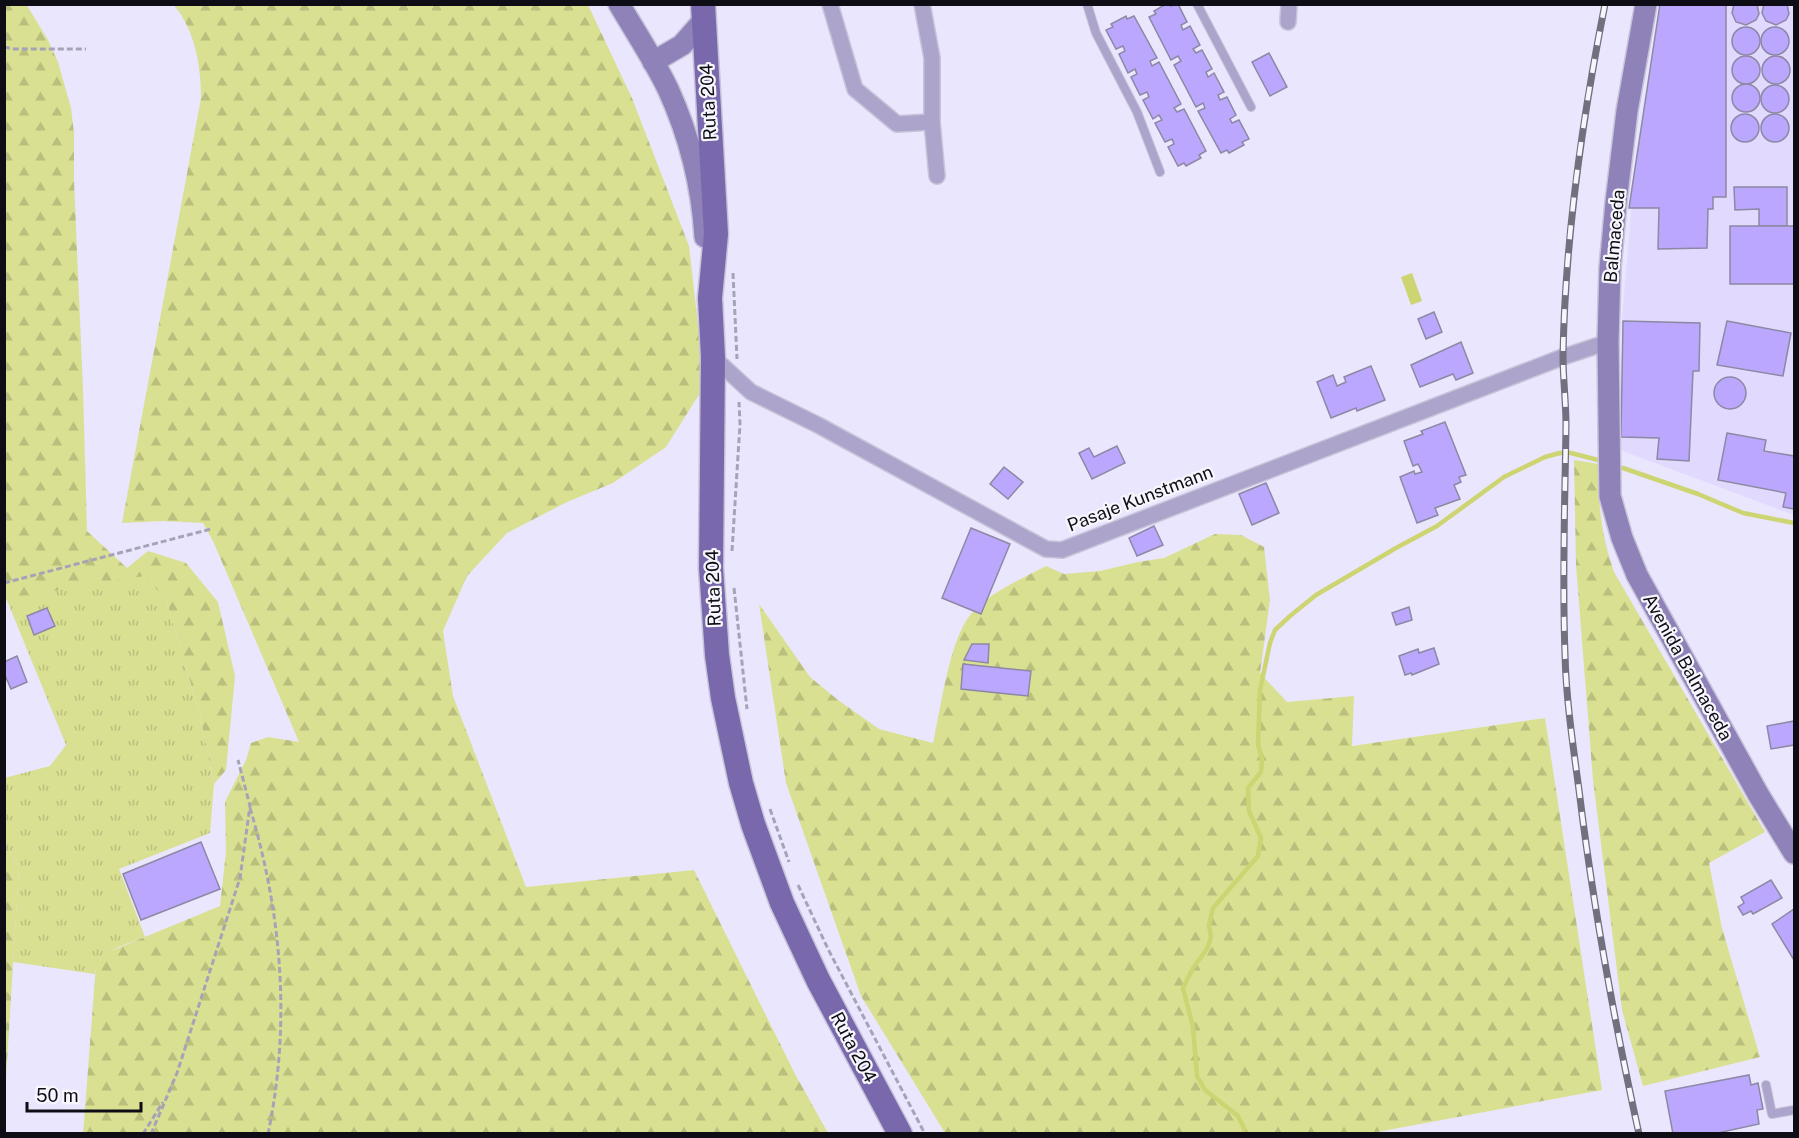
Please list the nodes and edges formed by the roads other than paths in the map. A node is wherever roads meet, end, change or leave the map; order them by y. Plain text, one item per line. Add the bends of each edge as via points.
1 (619, 4) edge
2 (830, 4) edge
3 (922, 4) edge
4 (1087, 4) edge
5 (1197, 4) edge
6 (1289, 4) edge
7 (1646, 4) edge
8 (703, 12) edge
9 (1288, 22) dead end
10 (653, 62) junction
11 (1251, 107) dead end
12 (932, 122) junction
13 (1160, 172) dead end
14 (937, 176) dead end
15 (710, 298) junction
16 (1608, 342) junction
17 (713, 357) junction
18 (1609, 470) joint
19 (1794, 853) edge
20 (1766, 1085) dead end
21 (1794, 1110) edge
22 (900, 1134) edge

1 - 10 main road
2 - 12 street via 855,90 897,124
3 - 12 street via 932,58
4 - 13 lane via 1096,33 1137,112
5 - 11 lane
6 - 9 street
7 - 16 main road, Balmaceda via 1616,202
8 - 10 main road via 682,45
8 - 15 main road, Ruta 204 via 716,234
10 - 15 main road via 688,143 704,215
12 - 14 street
15 - 17 main road, Ruta 204
16 - 17 street, Pasaje Kunstmann via 1062,550 1046,549 772,404 751,392
16 - 18 main road, Balmaceda
17 - 22 main road, Ruta 204 via 713,611 723,698 738,772 766,864 795,933
18 - 19 main road, Avenida Balmaceda via 1610,496 1637,576
20 - 21 lane via 1772,1114

